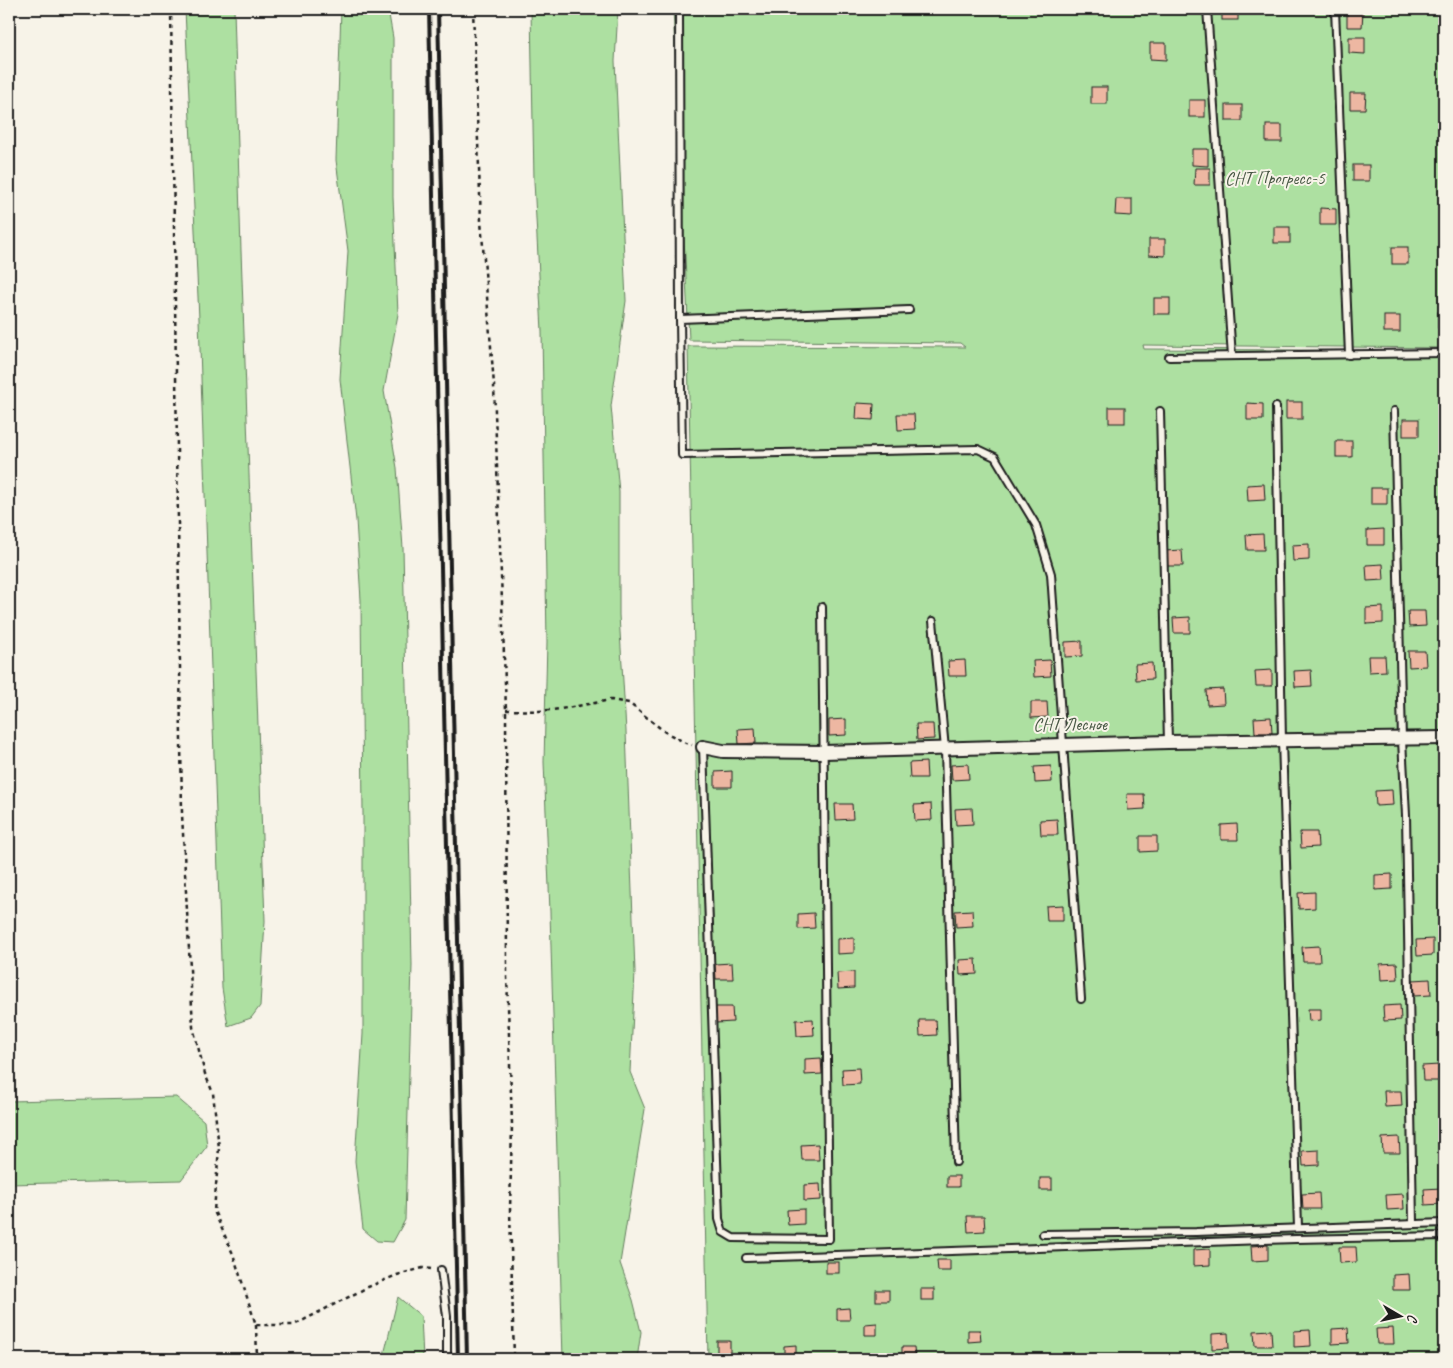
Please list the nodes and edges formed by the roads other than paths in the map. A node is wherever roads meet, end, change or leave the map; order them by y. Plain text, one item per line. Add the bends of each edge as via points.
1 (679, 9) edge
2 (1207, 9) edge
3 (1334, 9) edge
4 (909, 310) dead end
5 (680, 319) junction
6 (1444, 353) edge
7 (1349, 355) junction
8 (1232, 356) junction
9 (1169, 357) dead end
10 (1276, 407) dead end
11 (1160, 411) dead end
12 (1394, 411) dead end
13 (822, 607) dead end
14 (933, 621) dead end
15 (1444, 738) edge
16 (1402, 740) junction
17 (1282, 741) junction
18 (1168, 742) junction
19 (1063, 746) junction
20 (703, 747) joint
21 (945, 749) junction
22 (824, 752) junction
23 (1081, 999) dead end
24 (956, 1162) dead end
25 (1444, 1223) edge
26 (1414, 1224) junction
27 (1298, 1228) junction
28 (1043, 1234) dead end
29 (1444, 1236) edge
30 (746, 1258) dead end
31 (441, 1270) road end
32 (447, 1359) edge

1 - 5 lane
2 - 8 lane
3 - 7 lane
4 - 5 lane
5 - 19 lane via 682,455 978,449 995,457 1036,525 1051,574
6 - 7 lane
7 - 8 lane
8 - 9 lane
10 - 17 lane
11 - 18 lane
12 - 16 lane
13 - 22 lane
14 - 21 lane
15 - 16 street
16 - 17 street
16 - 26 lane
17 - 18 street
17 - 27 lane
18 - 19 street
19 - 21 street
19 - 23 lane
20 - 22 street via 723,751
20 - 22 lane via 718,1219 723,1232 733,1238 829,1239
21 - 22 street
21 - 24 lane
25 - 26 lane
26 - 27 lane
27 - 28 lane
29 - 30 lane
31 - 32 lane via 447,1316

